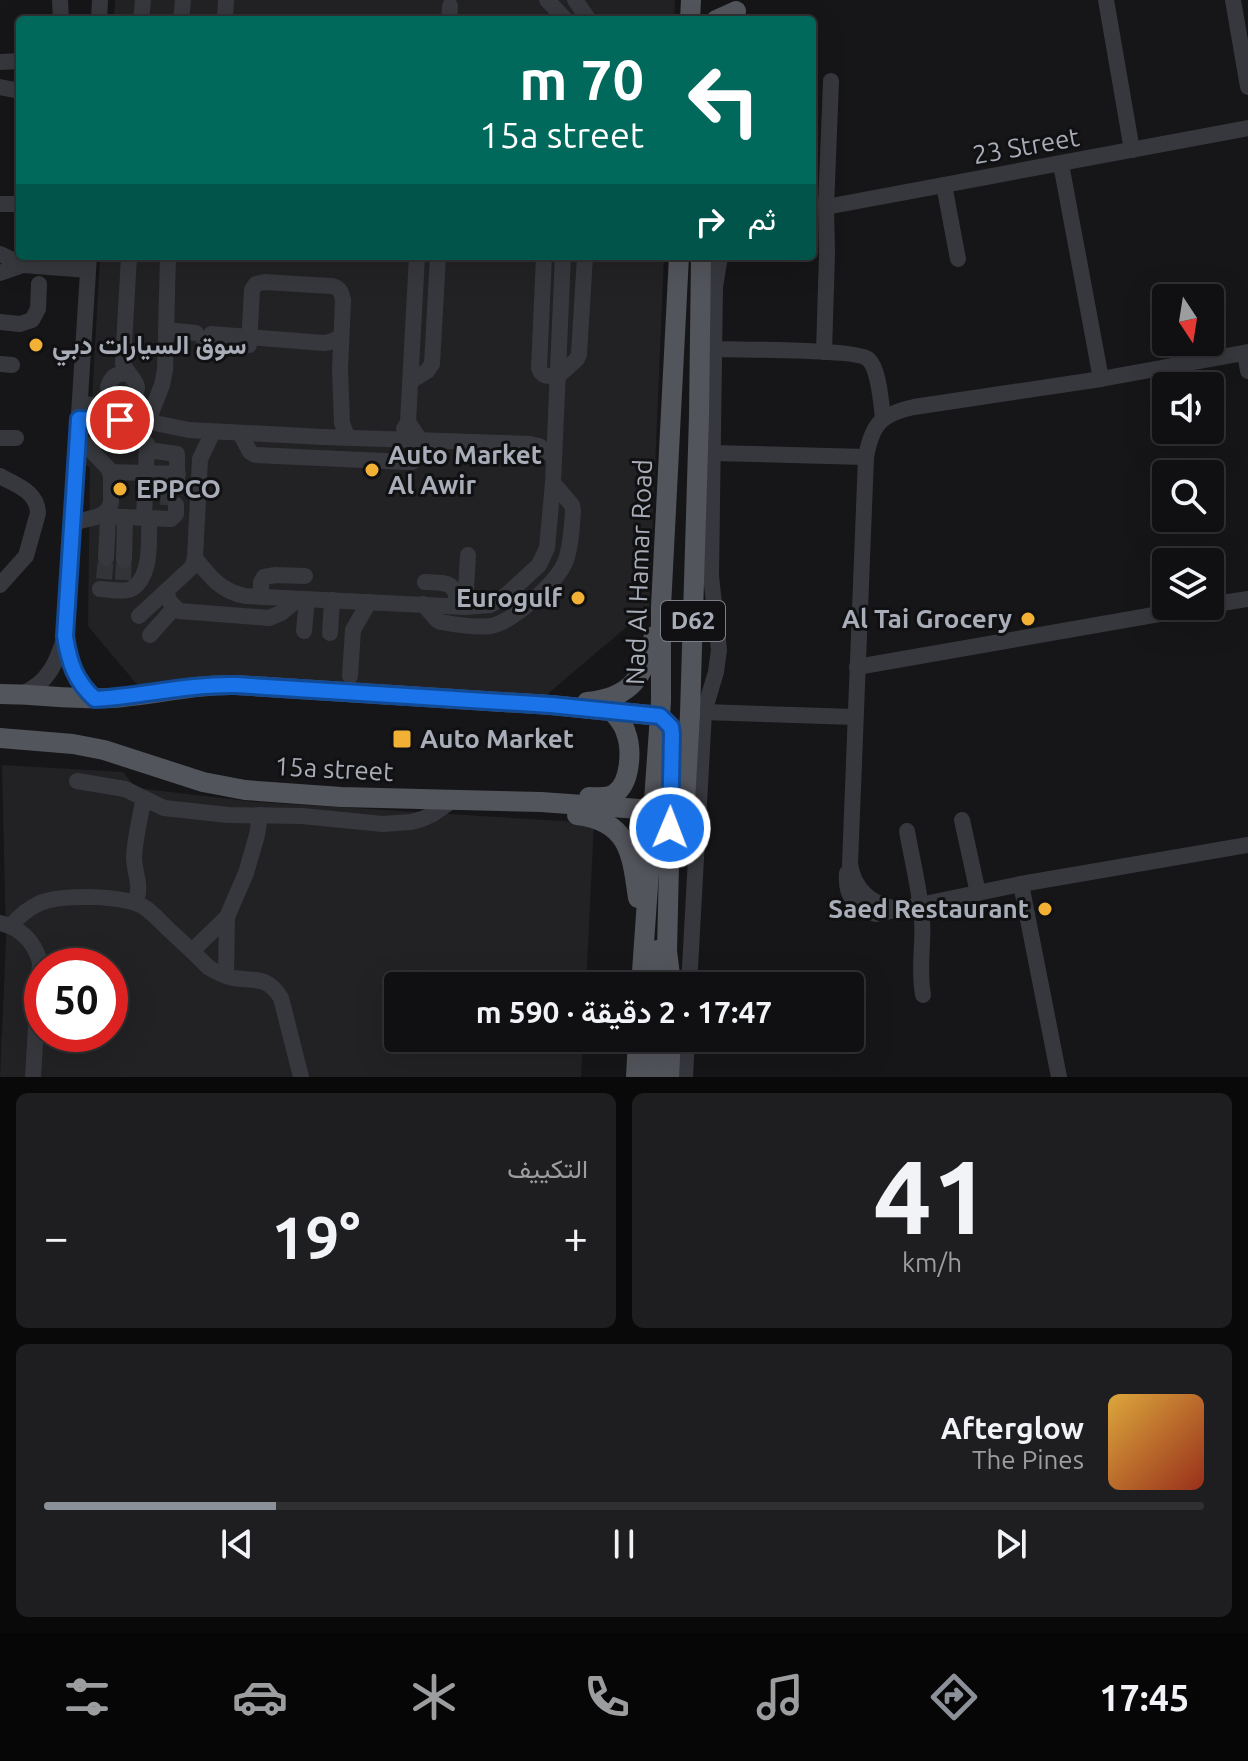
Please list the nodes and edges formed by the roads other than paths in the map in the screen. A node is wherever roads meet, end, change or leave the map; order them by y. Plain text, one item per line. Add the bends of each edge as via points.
1 (547, 0) edge
2 (1106, 0) edge
3 (1233, 0) edge
4 (562, 16) edge
5 (831, 81) dead end
6 (1248, 87) edge
7 (1248, 128) edge
8 (1132, 150) junction
9 (1061, 164) junction
10 (944, 185) junction
11 (819, 206) edge
12 (958, 259) dead end
13 (23, 260) edge
14 (132, 260) edge
15 (168, 260) edge
16 (417, 260) edge
17 (438, 260) edge
18 (544, 260) edge
19 (563, 260) edge
20 (585, 260) edge
21 (679, 260) edge
22 (719, 260) edge
23 (88, 263) edge
24 (702, 268) edge
25 (0, 273) edge
26 (39, 284) dead end
27 (715, 307) junction
28 (0, 322) edge
29 (166, 335) junction
30 (341, 337) junction
31 (250, 341) junction
32 (715, 349) junction
33 (824, 352) junction
34 (1246, 352) edge
35 (340, 362) junction
36 (125, 369) dead end
37 (1248, 371) edge
38 (558, 376) junction
39 (1101, 379) junction
40 (411, 381) junction
41 (699, 416) junction
42 (883, 418) junction
43 (79, 419) junction
44 (148, 421) junction
45 (408, 422) junction
46 (189, 430) junction
47 (213, 432) junction
48 (240, 433) junction
49 (324, 437) junction
50 (351, 438) junction
51 (395, 439) junction
52 (420, 440) junction
53 (713, 446) junction
54 (554, 457) junction
55 (866, 457) junction
56 (200, 459) junction
57 (110, 472) junction
58 (0, 476) edge
59 (166, 476) junction
60 (553, 483) junction
61 (160, 513) junction
62 (112, 517) junction
63 (666, 519) junction
64 (72, 523) junction
65 (468, 555) dead end
66 (195, 558) junction
67 (115, 559) tunnel mouth
68 (305, 576) dead end
69 (425, 582) dead end
70 (0, 585) edge
71 (112, 585) dead end
72 (166, 592) junction
73 (261, 597) junction
74 (303, 599) junction
75 (1248, 599) edge
76 (336, 600) junction
77 (369, 602) junction
78 (1224, 603) edge
79 (423, 604) junction
80 (460, 607) junction
81 (661, 607) junction
82 (174, 608) junction
83 (139, 616) dead end
84 (1152, 616) edge
85 (353, 630) junction
86 (304, 631) dead end
87 (330, 633) dead end
88 (150, 635) dead end
89 (65, 636) junction
90 (857, 667) junction
91 (350, 676) dead end
92 (10, 694) edge
93 (95, 699) junction
94 (551, 705) junction
95 (612, 711) junction
96 (697, 713) junction
97 (660, 716) junction
98 (855, 717) junction
99 (0, 738) edge
100 (77, 781) dead end
101 (144, 798) junction
102 (380, 799) junction
103 (453, 800) junction
104 (541, 802) junction
105 (670, 805) junction
106 (260, 815) junction
107 (962, 820) dead end
108 (399, 824) junction
109 (907, 831) dead end
110 (651, 845) junction
111 (1248, 845) edge
112 (1021, 884) junction
113 (978, 893) junction
114 (135, 902) junction
115 (920, 904) junction
116 (227, 917) junction
117 (6, 924) edge
118 (643, 942) junction
119 (192, 951) junction
120 (642, 972) edge
121 (672, 972) edge
122 (673, 972) edge
123 (674, 972) edge
124 (226, 976) junction
125 (923, 995) dead end
126 (637, 1052) edge
127 (653, 1052) edge
128 (670, 1052) edge
129 (686, 1052) edge
130 (33, 1077) edge
131 (301, 1077) edge
132 (636, 1077) edge
133 (652, 1077) edge
134 (669, 1077) edge
135 (685, 1077) edge
136 (1059, 1077) edge

1 - 4 street
2 - 8 street
3 - 6 street
5 - 11 street
7 - 8 street, 23 Street
8 - 9 street, 23 Street
9 - 10 street, 23 Street
9 - 39 street
10 - 11 street, 23 Street
10 - 12 street
11 - 33 street via 827,254
13 - 23 street
13 - 25 street
14 - 36 street
15 - 29 street
16 - 40 street
17 - 40 street via 432,364
18 - 38 street via 539,368 546,376
19 - 38 street
20 - 38 street via 579,354
21 - 63 main road, Nad Al Hamar Road / D62
22 - 27 street
23 - 43 street
24 - 27 main road
24 - 41 main road, Nad Al Hamar Road / D62
26 - 28 street via 32,320
27 - 32 street
29 - 31 street
29 - 44 street via 162,385
30 - 31 street via 324,343
30 - 31 street via 339,289 260,282 252,290
30 - 35 street
31 - 35 street via 325,350
32 - 33 street
32 - 53 street
33 - 42 street via 864,356 872,362
34 - 37 street
34 - 39 street
35 - 49 street via 332,428
35 - 50 street via 342,423
38 - 54 street
39 - 42 street via 914,407
40 - 45 street
41 - 53 main road
41 - 96 main road, Nad Al Hamar Road / D62
42 - 55 street via 869,438
43 - 44 street
43 - 57 street
43 - 64 street
44 - 46 street
45 - 51 street
45 - 52 street
46 - 47 street
46 - 56 street
47 - 48 street
47 - 56 street
48 - 49 street
48 - 52 street via 255,455 406,462 422,453
49 - 50 street
50 - 51 street
51 - 52 street
52 - 54 street via 530,444
53 - 55 street
53 - 96 street via 712,585 719,650 716,672
54 - 60 street
55 - 90 street
56 - 66 street
57 - 59 street
57 - 62 street via 107,511
58 - 70 street via 31,494 38,513 26,556
59 - 59 street via 147,447 177,454
59 - 61 street
60 - 79 street via 573,510 567,558 548,587 496,625 441,622
60 - 80 street via 547,548 539,565 497,602
61 - 62 street
61 - 71 street via 147,565 135,586 128,590
62 - 64 street
62 - 67 street
63 - 81 main road, Nad Al Hamar Road / D62
63 - 96 main road via 673,559 666,711 678,722
64 - 89 street
65 - 80 street
66 - 72 street
66 - 73 street via 221,587
68 - 73 street via 264,577
69 - 80 street via 448,584
72 - 82 street
72 - 83 street
73 - 74 street
74 - 76 street
74 - 82 street via 273,617
74 - 86 street
75 - 78 street
76 - 77 street
76 - 85 street
76 - 87 street
77 - 79 street
77 - 85 street
79 - 80 street
81 - 94 main road via 646,663 631,686 607,699
81 - 97 main road, Nad Al Hamar Road / D62
82 - 88 street
84 - 90 street
85 - 91 street
89 - 92 street via 52,671 32,690
89 - 93 street via 72,670
90 - 98 street
92 - 93 main road
93 - 94 main road via 216,684
94 - 95 main road
95 - 97 main road
95 - 104 main road via 628,744 621,788 605,797
96 - 98 street
96 - 105 main road, Nad Al Hamar Road / D62
96 - 123 street
97 - 105 main road, Nad Al Hamar Road / D62
98 - 115 street via 849,896 876,914
99 - 102 main road, 15a street via 104,750 245,790
100 - 101 street via 111,785
101 - 106 street via 164,808
101 - 114 street via 134,853 139,885
102 - 103 main road, 15a street
102 - 108 street via 392,808
103 - 104 main road, 15a street
103 - 108 street via 433,814
104 - 105 main road, 15a street
104 - 118 main road via 556,813 601,819 622,837 634,870
105 - 110 main road, Nad Al Hamar Road / D62
105 - 122 main road, Nad Al Hamar Road / D62
106 - 108 street
106 - 116 street via 246,873
107 - 113 street
109 - 115 street
110 - 118 main road, Nad Al Hamar Road / D62
110 - 121 main road via 658,844 661,850
111 - 112 street
112 - 113 street
112 - 136 street
113 - 115 street
114 - 117 street via 62,898 33,907
114 - 119 street
115 - 125 street
116 - 119 street
116 - 124 street
117 - 130 street via 31,941 40,962
118 - 120 main road, Nad Al Hamar Road / D62
119 - 124 street
124 - 131 street via 257,979 278,993
126 - 132 main road
127 - 133 main road
128 - 134 main road
129 - 135 street

